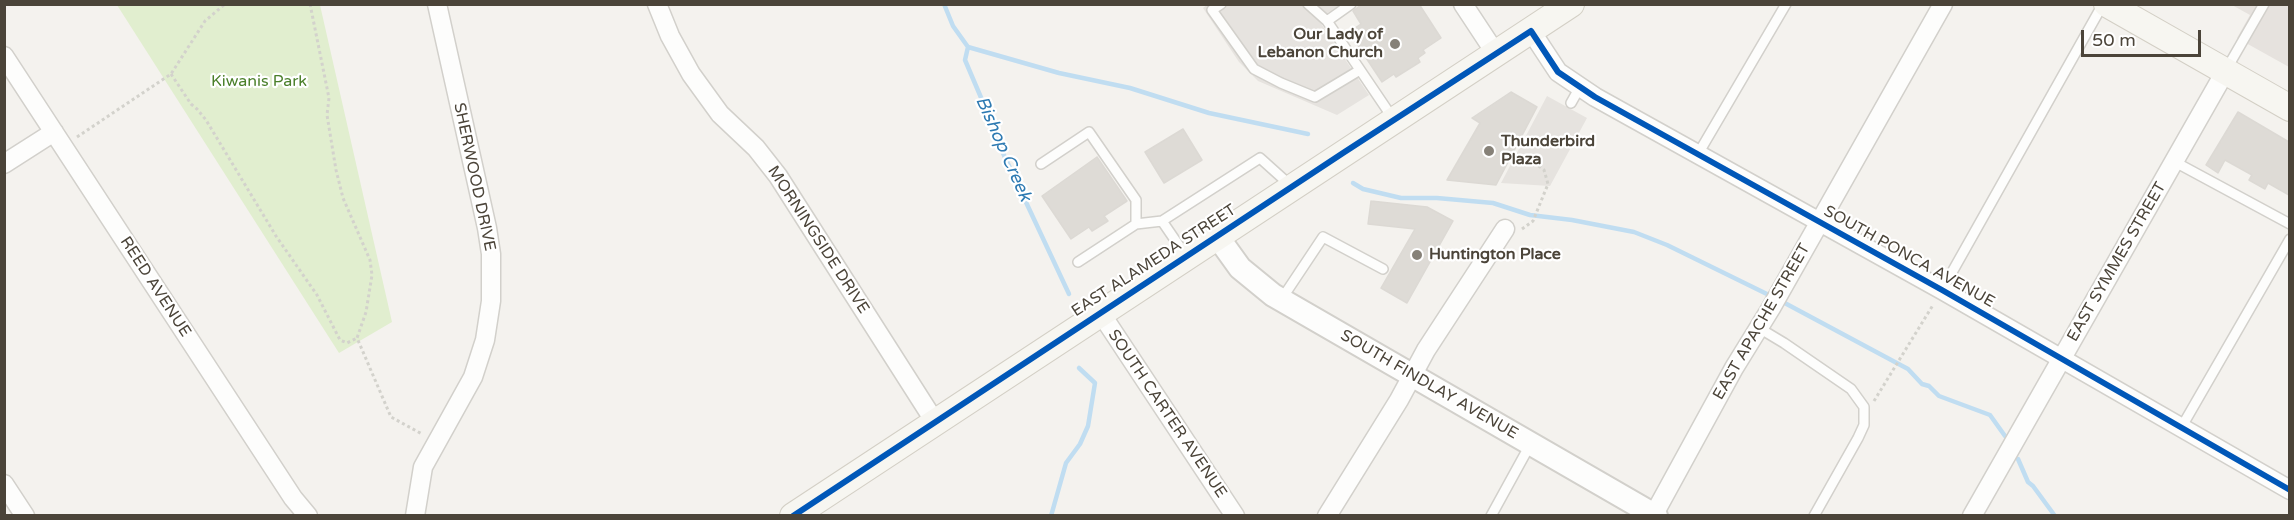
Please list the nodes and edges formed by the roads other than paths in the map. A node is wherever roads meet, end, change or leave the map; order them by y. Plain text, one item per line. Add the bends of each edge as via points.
1 (437, 4) edge
2 (657, 4) edge
3 (1221, 4) edge
4 (1308, 4) edge
5 (1351, 4) edge
6 (1463, 4) edge
7 (1571, 4) edge
8 (1786, 4) edge
9 (1943, 4) edge
10 (2105, 4) edge
11 (2264, 4) edge
12 (1327, 21) junction
13 (1531, 31) junction
14 (1496, 54) junction
15 (4, 56) edge
16 (1360, 70) junction
17 (2225, 72) junction
18 (2289, 108) edge
19 (1394, 120) junction
20 (59, 139) junction
21 (1698, 154) junction
22 (2175, 162) junction
23 (4, 164) edge
24 (1041, 164) dead end
25 (1292, 186) junction
26 (1162, 221) junction
27 (1820, 222) junction
28 (1136, 224) junction
29 (2289, 224) edge
30 (1505, 229) dead end
31 (1217, 236) junction
32 (2289, 239) edge
33 (1186, 256) junction
34 (1078, 262) dead end
35 (1383, 269) dead end
36 (1937, 298) junction
37 (1281, 300) junction
38 (1100, 312) junction
39 (1759, 328) junction
40 (2061, 358) junction
41 (1412, 376) junction
42 (935, 422) junction
43 (2181, 428) junction
44 (1531, 443) junction
45 (4, 484) edge
46 (2289, 490) edge
47 (1654, 515) edge
48 (25, 516) edge
49 (308, 516) edge
50 (415, 516) edge
51 (793, 516) edge
52 (1235, 516) edge
53 (1327, 516) edge
54 (1491, 516) edge
55 (1814, 516) edge
56 (1972, 516) edge

1 - 50 street, SHERWOOD DRIVE via 487,228 491,301 476,367 421,475
2 - 42 street, MORNINGSIDE DRIVE via 691,74 720,114 756,148 778,176
3 - 16 lane via 1212,10 1254,69 1281,83 1315,97
4 - 12 lane
5 - 12 lane
6 - 14 street
7 - 13 main road, EAST ALAMEDA STREET
8 - 21 lane
9 - 27 street, EAST APACHE STREET
10 - 17 main road
10 - 36 lane
11 - 17 lane
12 - 16 lane
13 - 14 main road, EAST ALAMEDA STREET
13 - 21 street, SOUTH PONCA AVENUE via 1575,95
14 - 19 main road, EAST ALAMEDA STREET
15 - 20 street, REED AVENUE
16 - 19 lane
17 - 18 main road
17 - 22 street, EAST SYMMES STREET
19 - 25 main road, EAST ALAMEDA STREET
20 - 23 street
20 - 49 street, REED AVENUE
21 - 27 street, SOUTH PONCA AVENUE
22 - 29 lane
22 - 40 street, EAST SYMMES STREET
24 - 28 lane via 1089,132 1136,200
25 - 26 lane via 1260,158
25 - 31 main road, EAST ALAMEDA STREET
26 - 28 lane
26 - 33 lane
27 - 36 street, SOUTH PONCA AVENUE
27 - 39 street, EAST APACHE STREET
28 - 34 lane
30 - 41 street
31 - 33 main road, EAST ALAMEDA STREET
31 - 37 street, SOUTH FINDLAY AVENUE via 1240,268
32 - 43 lane
33 - 38 main road, EAST ALAMEDA STREET
35 - 37 lane via 1323,237
36 - 40 street, SOUTH PONCA AVENUE
37 - 41 street, SOUTH FINDLAY AVENUE
38 - 42 main road, EAST ALAMEDA STREET
38 - 52 street, SOUTH CARTER AVENUE
39 - 47 street, EAST APACHE STREET
39 - 55 lane via 1851,389 1864,407 1858,438
40 - 43 street, SOUTH PONCA AVENUE
40 - 56 street, EAST SYMMES STREET
41 - 44 street, SOUTH FINDLAY AVENUE
41 - 53 street
42 - 51 main road, EAST ALAMEDA STREET
43 - 46 street, SOUTH PONCA AVENUE
44 - 47 street, SOUTH FINDLAY AVENUE
44 - 54 lane
45 - 48 street

